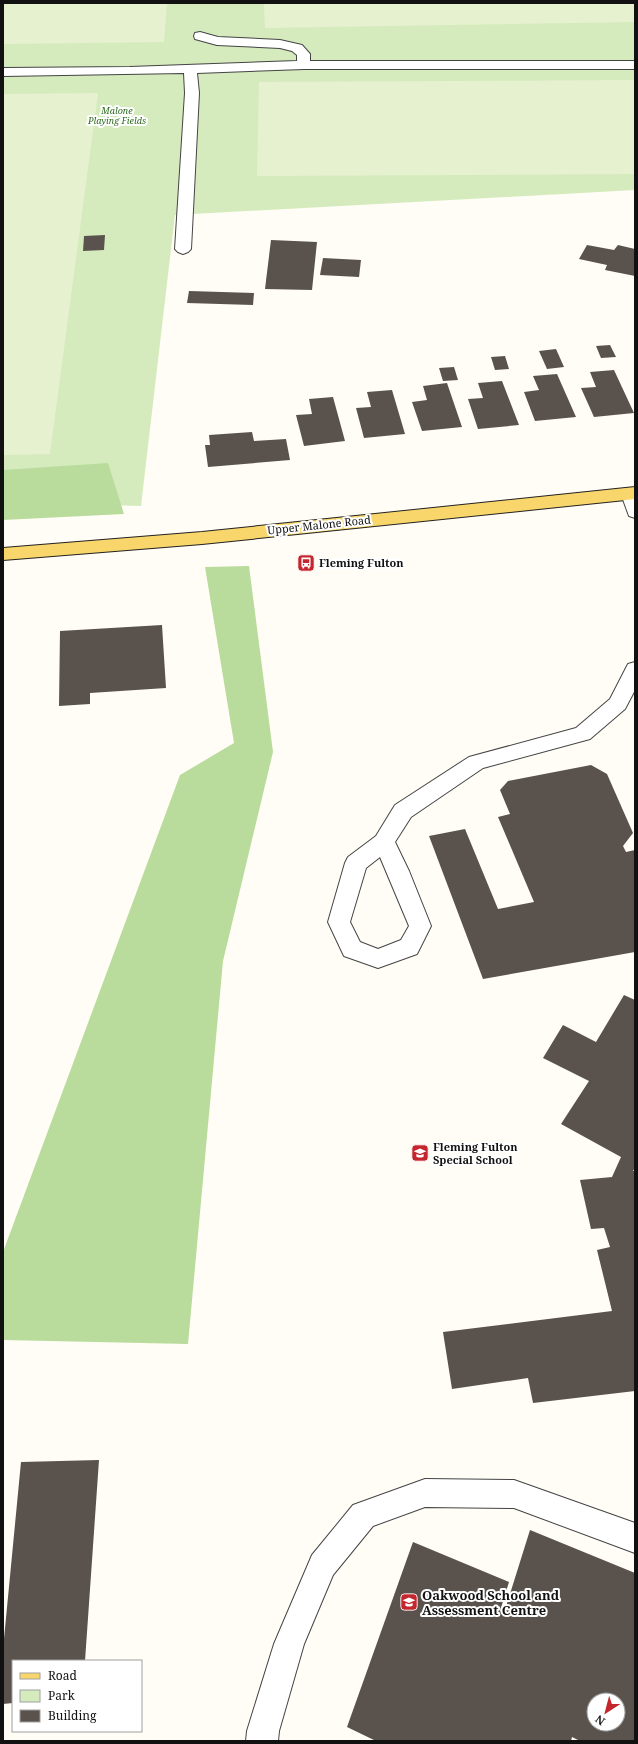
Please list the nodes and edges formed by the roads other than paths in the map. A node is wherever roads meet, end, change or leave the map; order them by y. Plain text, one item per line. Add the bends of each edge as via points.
1 (200, 36) dead end
2 (304, 65) junction
3 (635, 65) edge
4 (190, 69) junction
5 (3, 72) edge
6 (183, 249) dead end
7 (633, 494) edge
8 (635, 512) edge
9 (3, 554) edge
10 (635, 669) edge
11 (384, 842) junction
12 (635, 1538) edge
13 (262, 1741) edge

1 - 2 lane via 217,42 280,44 297,48 303,54
2 - 3 lane
2 - 4 lane
4 - 5 lane
4 - 6 lane via 192,93
7 - 8 lane
7 - 9 main road, Upper Malone Road via 202,538
10 - 11 lane via 618,704 583,734 476,762 403,811
11 - 11 lane via 420,926 409,947 378,959 352,949 339,922 356,863
12 - 13 lane via 514,1494 425,1493 363,1515 322,1565 289,1644

